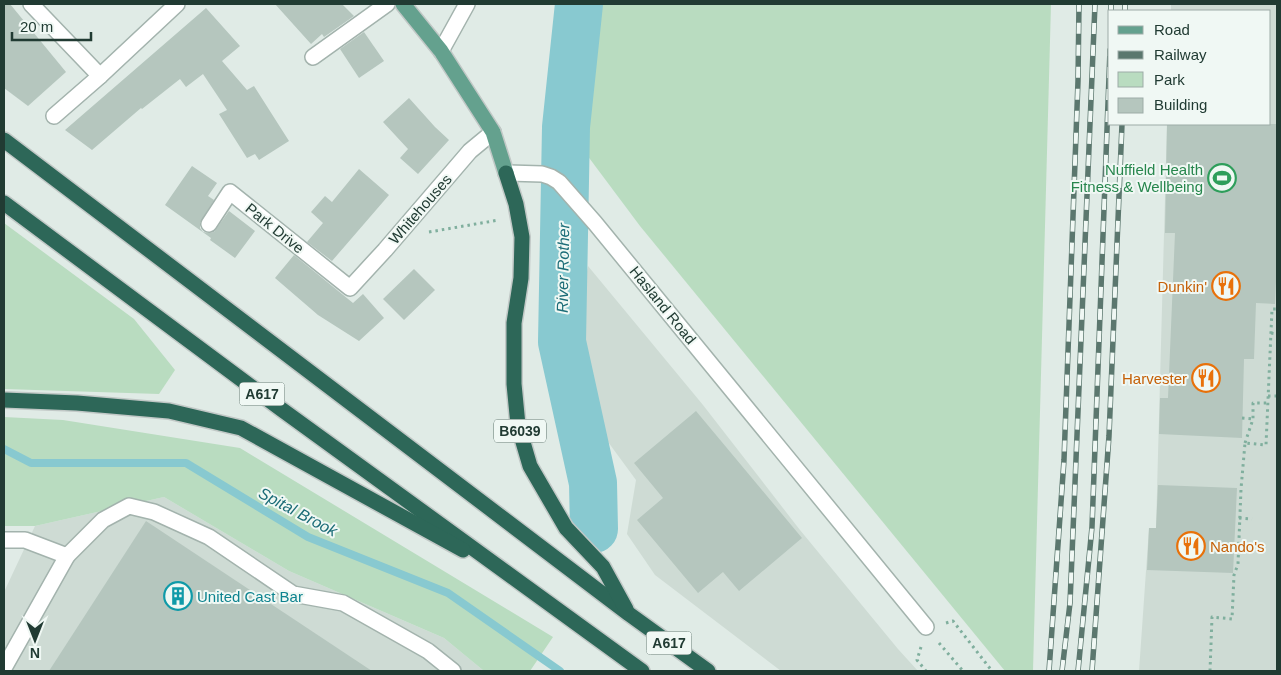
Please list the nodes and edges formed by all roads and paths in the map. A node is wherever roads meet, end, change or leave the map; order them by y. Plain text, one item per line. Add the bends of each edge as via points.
1 (32, 4) edge
2 (177, 4) edge
3 (386, 4) edge
4 (403, 4) edge
5 (466, 4) edge
6 (441, 50) junction
7 (313, 57) dead end
8 (100, 76) junction
9 (54, 116) dead end
10 (493, 132) junction
11 (4, 140) edge
12 (506, 173) junction
13 (4, 203) edge
14 (518, 217) junction
15 (209, 224) dead end
16 (399, 234) junction
17 (350, 288) joint
18 (1277, 308) edge
19 (1271, 333) junction
20 (1277, 334) edge
21 (1268, 396) junction
22 (1277, 396) edge
23 (4, 400) edge
24 (1268, 403) junction
25 (1242, 418) dead end
26 (1253, 419) junction
27 (1245, 443) junction
28 (1240, 518) junction
29 (1252, 519) dead end
30 (4, 540) edge
31 (67, 556) junction
32 (521, 583) junction
33 (629, 614) junction
34 (926, 627) junction
35 (4, 668) edge
36 (453, 671) edge
37 (642, 671) edge
38 (708, 671) edge
39 (926, 671) edge
40 (962, 671) edge
41 (992, 671) edge
42 (1210, 671) edge

1 - 8 street
2 - 8 street
3 - 7 street
4 - 6 main road, B6039
5 - 6 street
6 - 10 main road, B6039
8 - 9 street
10 - 12 main road, B6039
10 - 16 street, Whitehouses via 470,151
11 - 33 highway, A617
12 - 14 highway, B6039
12 - 34 street, Hasland Road via 542,174 560,182
13 - 32 highway, A617
14 - 16 path via 425,233
14 - 33 highway, B6039 via 522,238 521,278 514,323 518,425 530,466 566,528 603,567
15 - 17 street, Park Drive via 230,192
16 - 17 street, Whitehouses
18 - 19 path via 1272,308
19 - 20 path
19 - 21 path
21 - 22 path
21 - 24 path
23 - 32 highway via 169,411 241,428
24 - 26 path via 1253,403
24 - 27 path via 1266,444
25 - 26 path
26 - 27 path
27 - 28 path
28 - 29 path
28 - 42 path via 1232,619 1212,617
30 - 31 street via 25,540
31 - 35 street
31 - 36 street via 103,520 129,506 154,512 209,537 293,594 342,603 428,651
32 - 37 highway, A617
33 - 38 highway, A617
34 - 39 path via 917,660
34 - 40 path
34 - 41 path via 953,621

